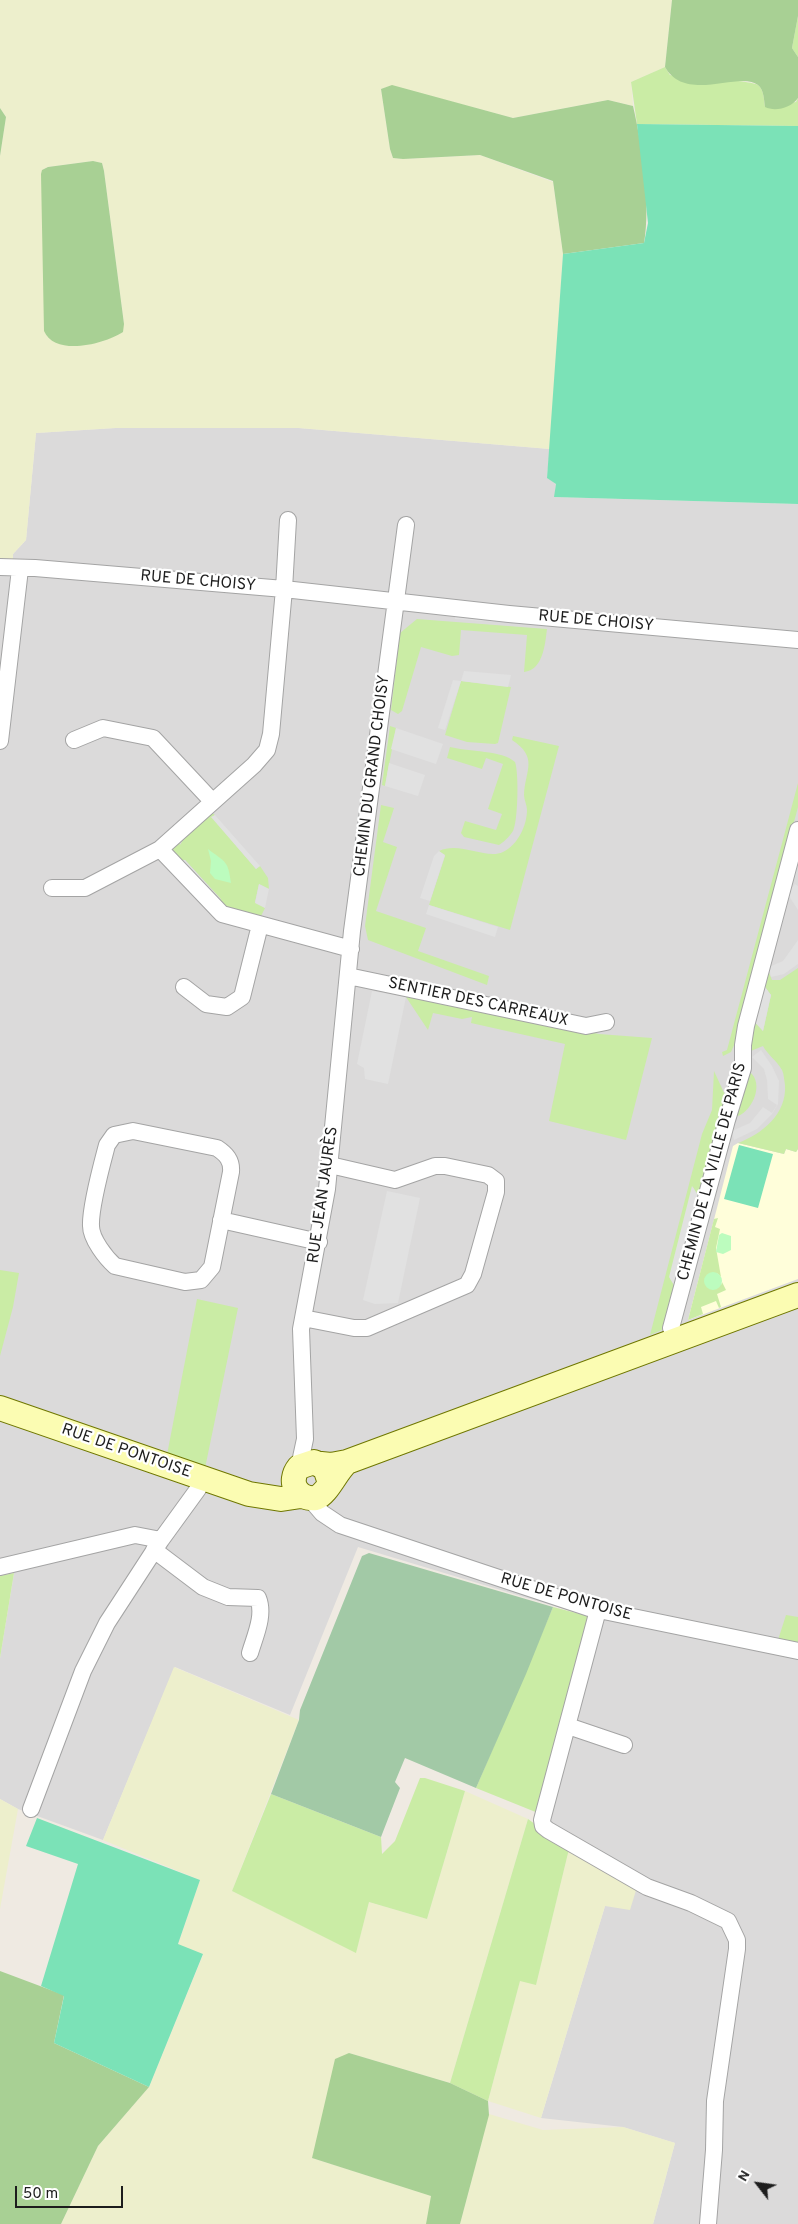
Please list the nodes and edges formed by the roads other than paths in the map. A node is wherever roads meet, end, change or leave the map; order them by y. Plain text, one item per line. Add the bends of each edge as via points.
1 (288, 520) dead end
2 (406, 525) dead end
3 (0, 567) edge
4 (20, 569) junction
5 (284, 589) junction
6 (395, 602) junction
7 (798, 640) edge
8 (74, 740) dead end
9 (0, 741) edge
10 (212, 801) junction
11 (798, 830) edge
12 (160, 849) junction
13 (52, 888) dead end
14 (260, 924) junction
15 (351, 949) junction
16 (348, 976) junction
17 (184, 988) dead end
18 (606, 1022) dead end
19 (330, 1166) junction
20 (221, 1220) junction
21 (319, 1242) junction
22 (798, 1295) edge
23 (303, 1318) junction
24 (668, 1342) junction
25 (0, 1408) edge
26 (203, 1478) junction
27 (312, 1480) junction
28 (157, 1545) junction
29 (0, 1567) edge
30 (598, 1610) junction
31 (798, 1652) edge
32 (250, 1653) dead end
33 (568, 1726) junction
34 (624, 1745) dead end
35 (31, 1809) dead end
36 (708, 2224) edge

1 - 5 street
2 - 6 street
3 - 4 street, RUE DE CHOISY
4 - 5 street, RUE DE CHOISY
4 - 9 street
5 - 6 street, RUE DE CHOISY
5 - 10 street via 267,750 254,766
6 - 7 street, RUE DE CHOISY
6 - 15 street, CHEMIN DU GRAND CHOISY
8 - 10 street via 103,728 153,738
10 - 12 street
11 - 24 street, CHEMIN DE LA VILLE DE PARIS via 746,1026 743,1068
12 - 13 street via 85,888
12 - 14 street via 217,910 229,917
14 - 15 street
14 - 17 street via 242,997 227,1007 206,1004
15 - 16 street, RUE JEAN JAURÈS
16 - 18 street, SENTIER DES CARREAUX via 586,1026
16 - 19 street, RUE JEAN JAURÈS
19 - 21 street, RUE JEAN JAURÈS
19 - 23 street via 395,1180 445,1166 488,1175 496,1181 496,1192 476,1265 466,1284 367,1328
20 - 20 street via 231,1172 225,1153 216,1148 133,1131 120,1132 110,1139 90,1225 93,1235 116,1266 185,1282 201,1280 212,1268
20 - 21 street
21 - 23 street, RUE JEAN JAURÈS
22 - 24 main road
23 - 27 street, RUE JEAN JAURÈS via 305,1439
24 - 27 main road via 348,1462 331,1465
25 - 26 main road, RUE DE PONTOISE
26 - 27 main road, RUE DE PONTOISE via 252,1495
26 - 28 street via 198,1490
27 - 30 street, RUE DE PONTOISE via 322,1513 340,1525
28 - 29 street via 135,1535
28 - 32 street via 203,1587 228,1598 258,1598 260,1618
28 - 35 street via 107,1623 83,1671
30 - 31 street, RUE DE PONTOISE
30 - 33 street
33 - 34 street
33 - 36 street via 543,1826 647,1887 728,1921 737,1940 715,2101

